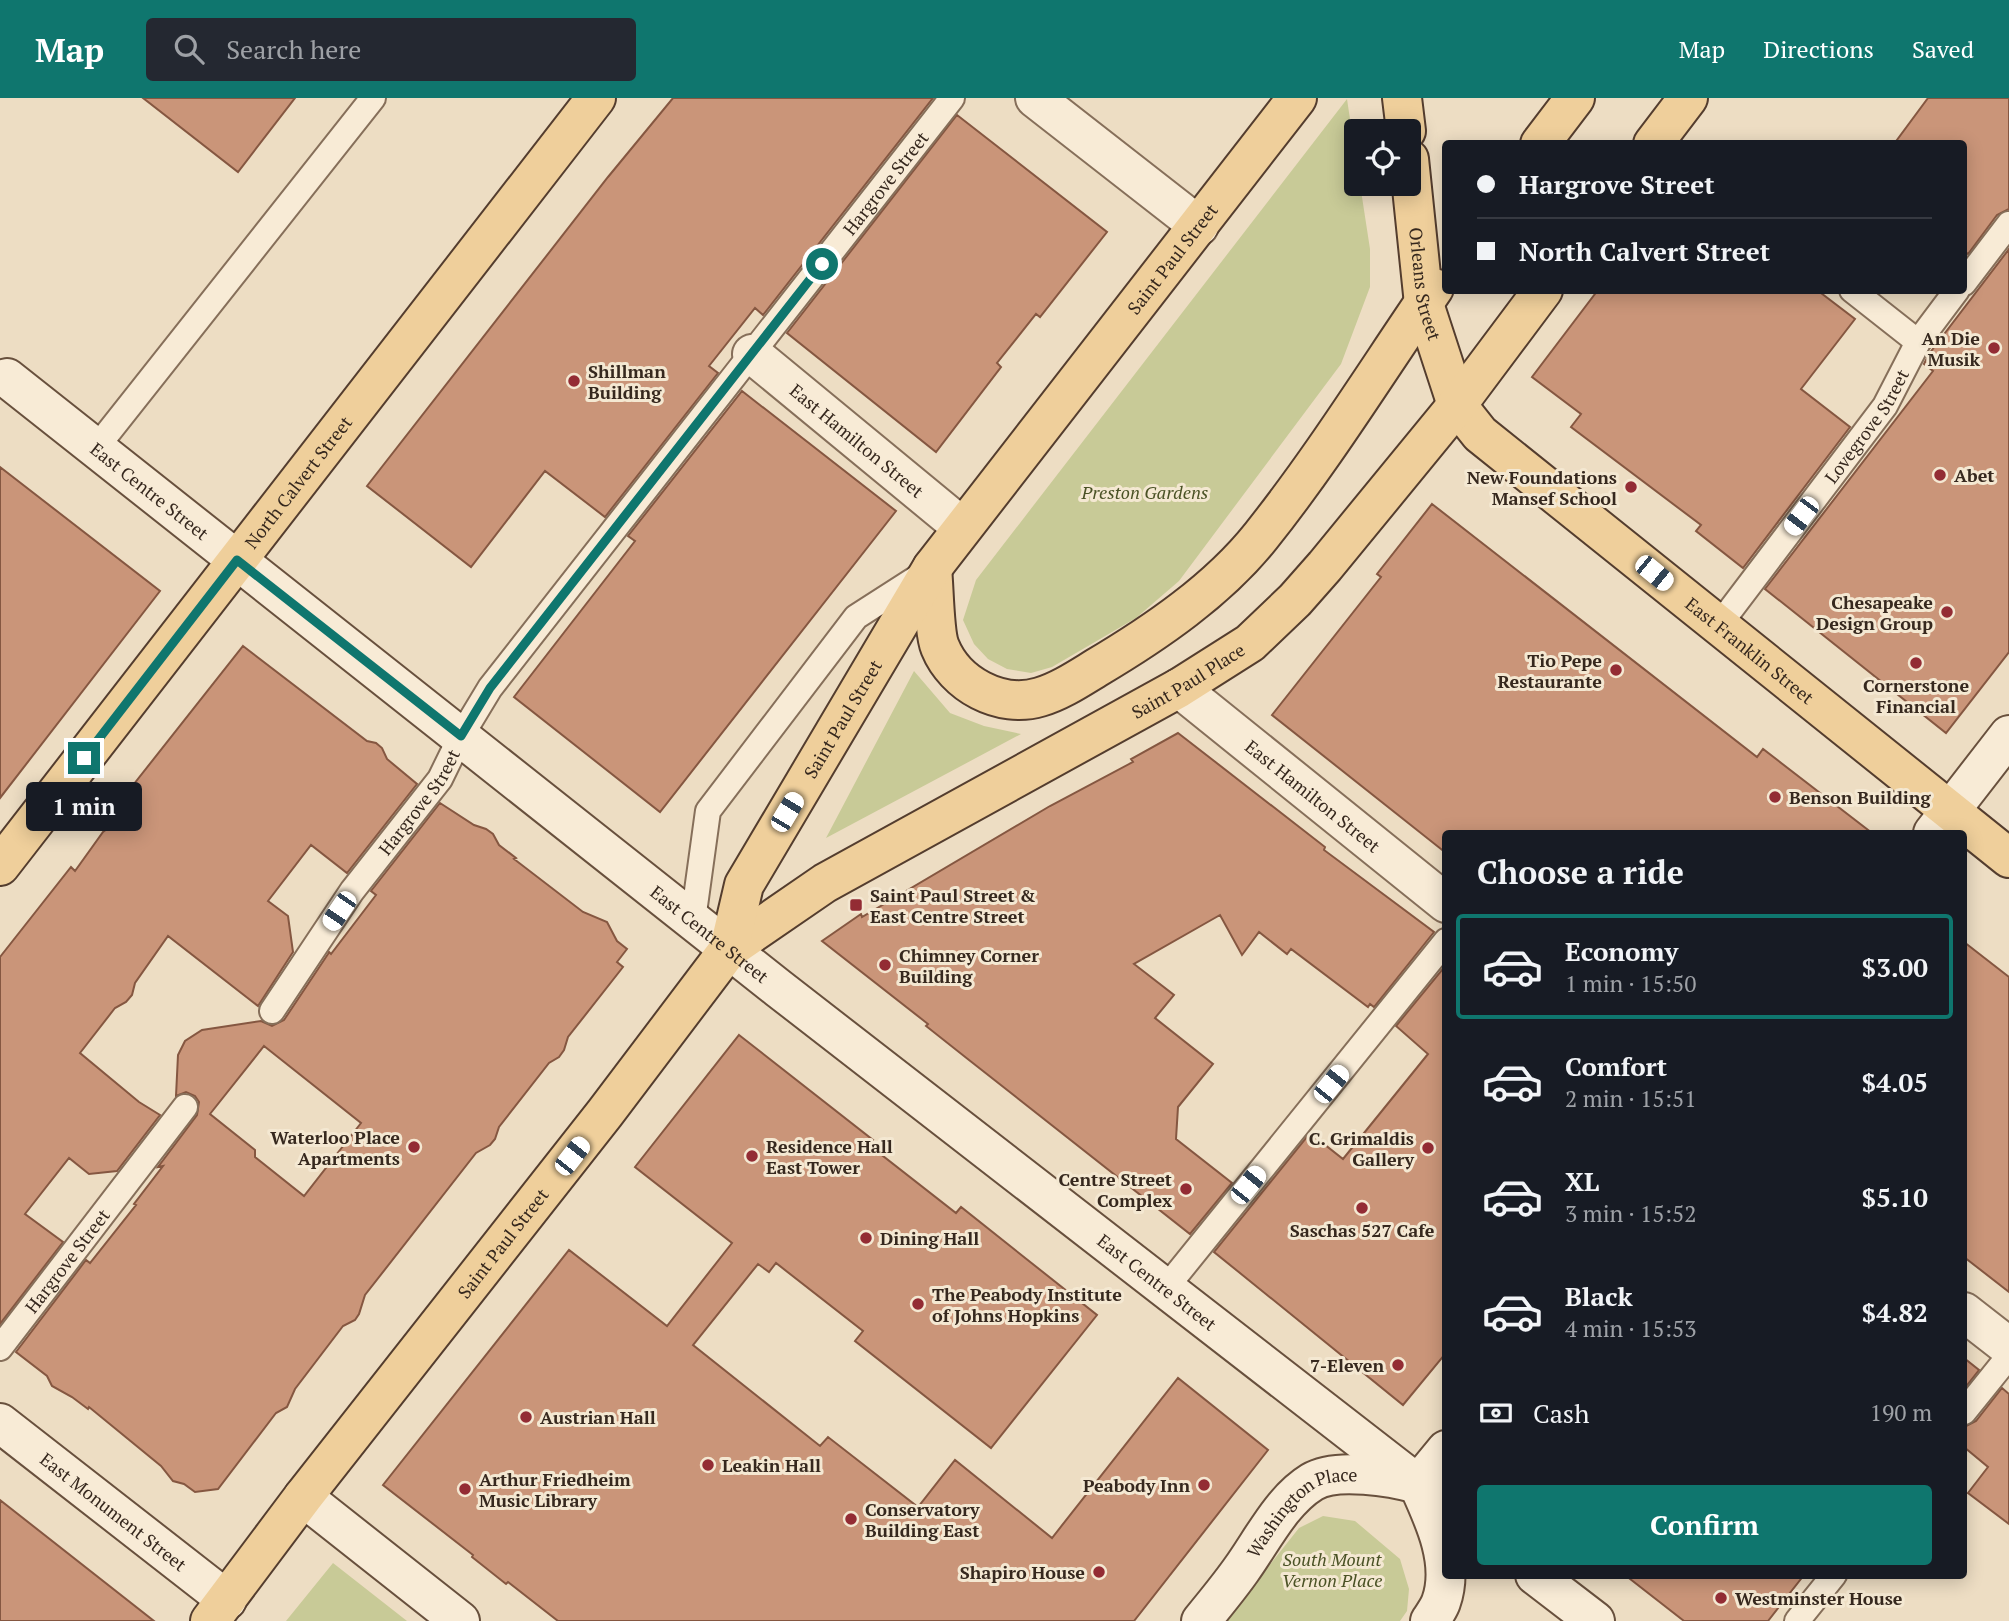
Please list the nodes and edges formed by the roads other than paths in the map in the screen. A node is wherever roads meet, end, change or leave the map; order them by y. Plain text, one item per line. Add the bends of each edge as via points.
1 (373, 98) edge
2 (596, 98) edge
3 (952, 98) edge
4 (1035, 98) edge
5 (1297, 98) edge
6 (1575, 98) edge
7 (1688, 98) edge
8 (1543, 140) edge
9 (1659, 140) edge
10 (1413, 196) edge
11 (2009, 224) edge
12 (1199, 226) junction
13 (1442, 278) edge
14 (1967, 279) edge
15 (1540, 294) edge
16 (1857, 294) edge
17 (1954, 294) edge
18 (1424, 304) junction
19 (1918, 342) junction
20 (752, 354) junction
21 (7, 378) dead end
22 (1457, 405) junction
23 (96, 448) junction
24 (962, 527) junction
25 (237, 560) junction
26 (932, 568) junction
27 (1719, 625) junction
28 (1178, 688) junction
29 (2009, 735) edge
30 (461, 736) junction
31 (1941, 822) edge
32 (1967, 836) edge
33 (2009, 858) edge
34 (0, 866) edge
35 (1442, 900) edge
36 (693, 920) junction
37 (1442, 946) edge
38 (729, 949) junction
39 (272, 1010) dead end
40 (185, 1107) dead end
41 (1165, 1289) junction
42 (1967, 1314) edge
43 (2009, 1347) edge
44 (0, 1348) edge
45 (2009, 1356) edge
46 (1967, 1408) edge
47 (0, 1423) edge
48 (1442, 1463) edge
49 (1432, 1495) edge
50 (303, 1497) junction
51 (1442, 1553) edge
52 (1445, 1579) edge
53 (1540, 1579) edge
54 (1831, 1579) edge
55 (219, 1611) edge
56 (460, 1621) edge
57 (1201, 1621) edge
58 (1430, 1621) edge
59 (1595, 1621) edge
60 (1797, 1621) edge

1 - 23 lane
2 - 25 main road, North Calvert Street
3 - 20 lane, Hargrove Street
4 - 12 main road
5 - 12 main road, Saint Paul Street
6 - 8 main road
7 - 9 main road
10 - 18 main road, Orleans Street
11 - 14 lane
12 - 24 main road, Saint Paul Street
13 - 18 main road
15 - 22 main road, Saint Paul Place
16 - 19 lane
17 - 19 lane, Lovegrove Street
18 - 22 main road, Orleans Street
18 - 26 main road via 1260,538 1177,614 1068,685 1037,698 1006,699 981,692 957,674 939,646
19 - 27 lane, Lovegrove Street via 1885,406
20 - 24 main road, East Hamilton Street
20 - 30 lane, Hargrove Street via 490,688
21 - 23 main road, East Centre Street
22 - 27 main road, East Franklin Street via 1480,434
22 - 28 main road, Saint Paul Place via 1295,600 1250,643
23 - 25 main road, East Centre Street
24 - 26 main road, Saint Paul Street
25 - 30 main road, East Centre Street
25 - 34 main road, North Calvert Street
26 - 36 lane via 856,617 708,811
26 - 38 main road, Saint Paul Street via 744,885
27 - 31 main road, East Franklin Street
28 - 35 main road, East Hamilton Street
28 - 38 main road, Saint Paul Place via 825,883
29 - 31 main road
30 - 36 main road, East Centre Street
30 - 39 lane, Hargrove Street via 440,779 352,891
32 - 33 main road, East Franklin Street
36 - 38 main road, East Centre Street
37 - 41 lane
38 - 41 main road, East Centre Street
38 - 50 main road, Saint Paul Street
40 - 44 lane, Hargrove Street
41 - 49 main road, East Centre Street
42 - 43 main road
45 - 46 lane
47 - 55 main road, East Monument Street
48 - 49 main road
49 - 51 main road
49 - 57 main road, Washington Place via 1396,1478 1356,1474 1312,1481 1286,1505
50 - 55 main road, Saint Paul Street
50 - 56 main road
52 - 58 main road via 1441,1603
53 - 59 main road
54 - 60 lane

